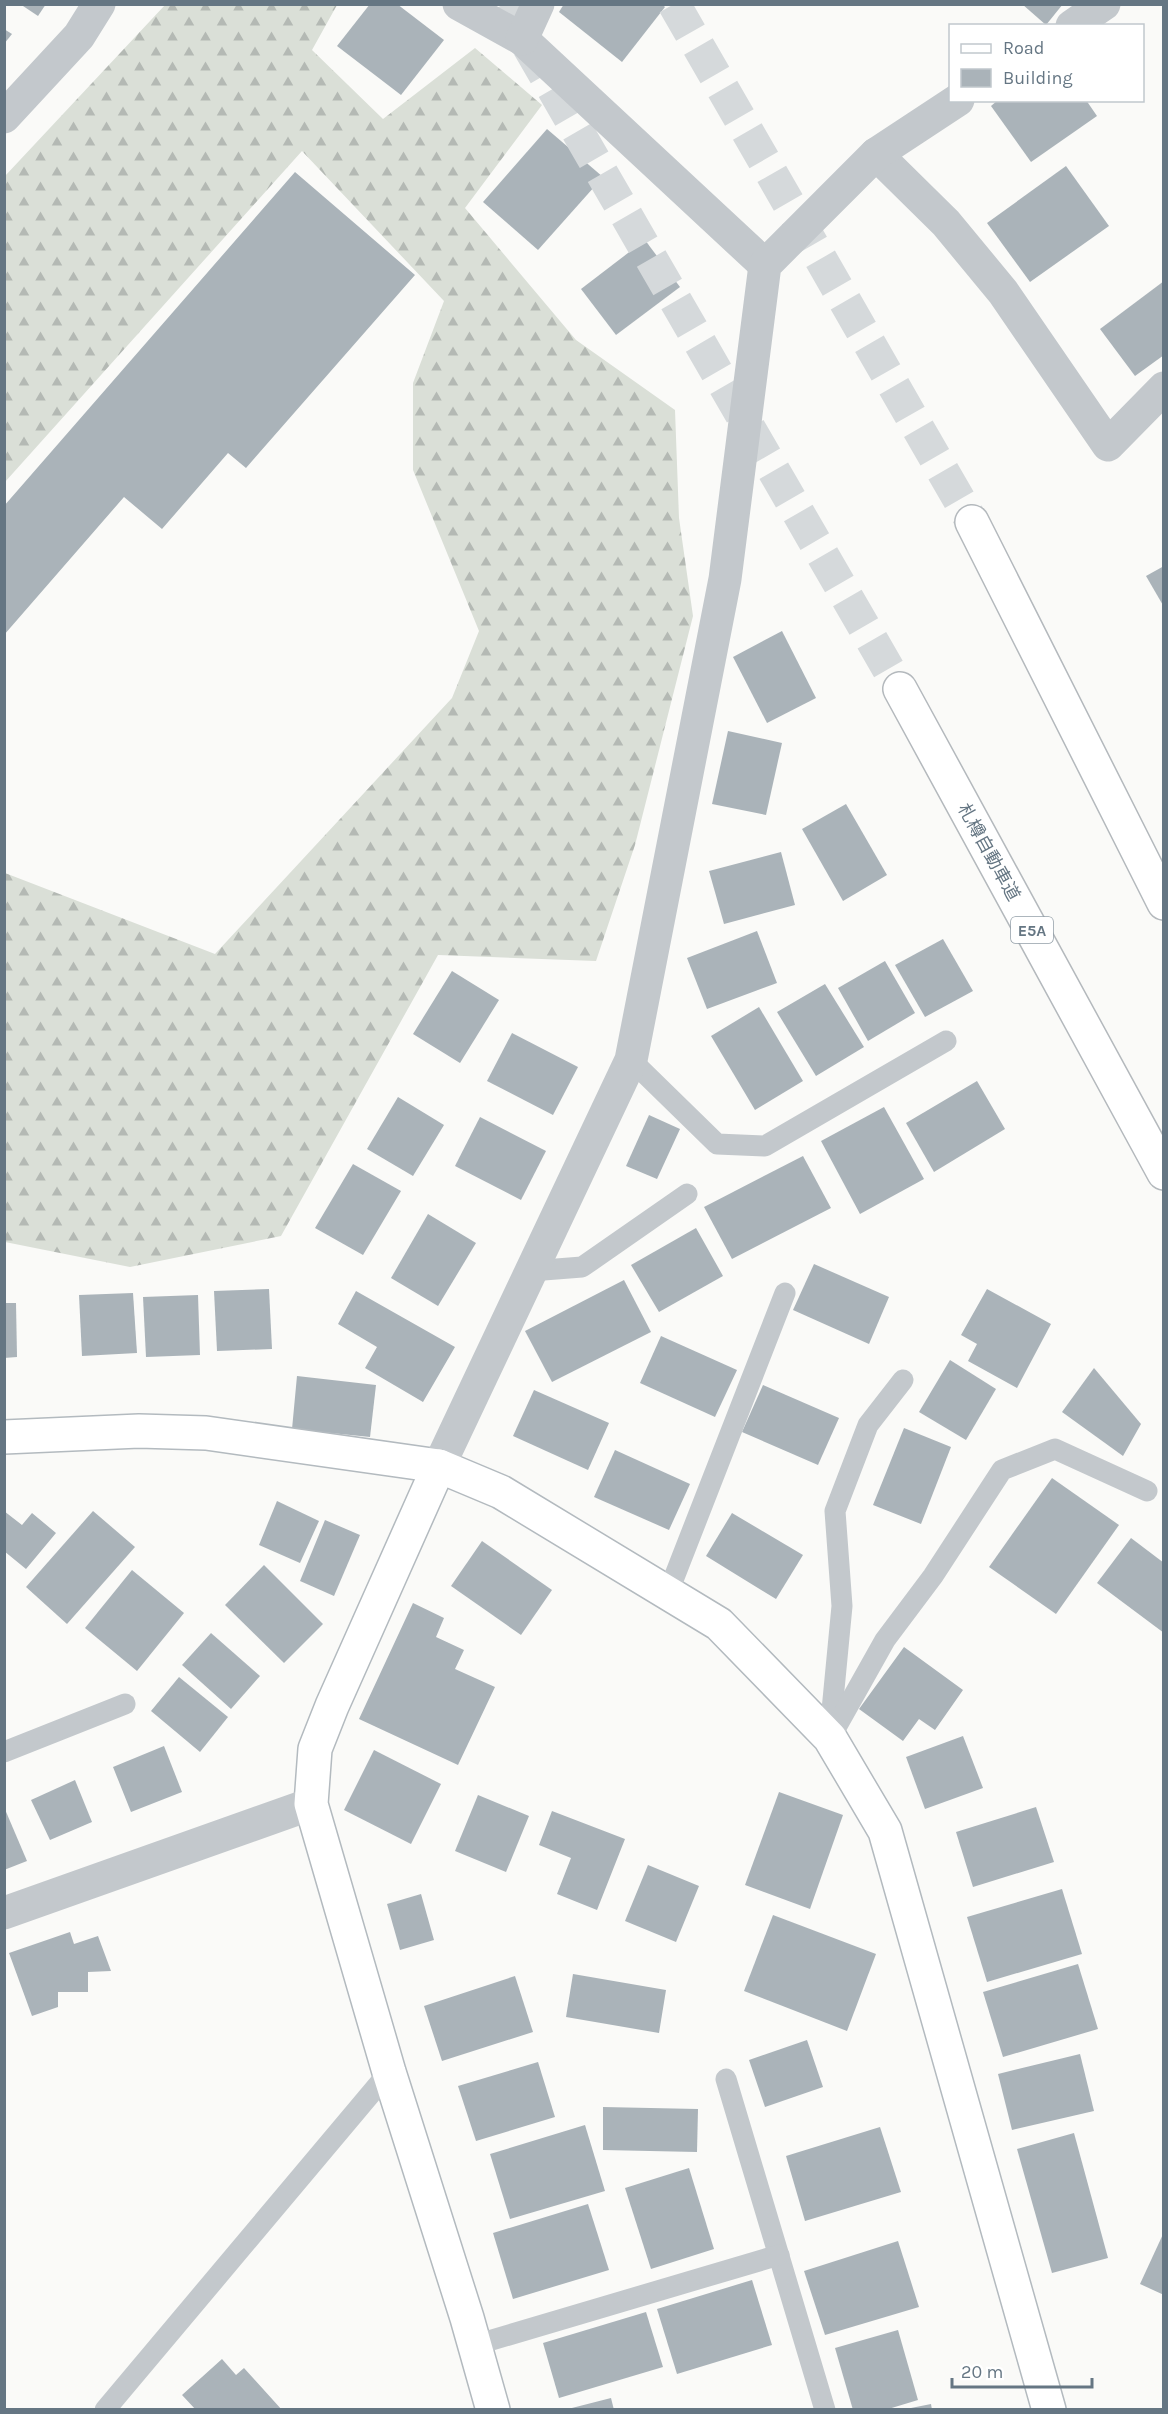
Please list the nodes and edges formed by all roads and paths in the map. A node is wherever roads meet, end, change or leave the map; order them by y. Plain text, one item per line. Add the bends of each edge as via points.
1 (99, 4) edge
2 (459, 4) edge
3 (538, 4) edge
4 (1104, 4) edge
5 (1075, 24) edge
6 (522, 39) junction
7 (955, 102) edge
8 (4, 117) edge
9 (876, 154) junction
10 (765, 265) junction
11 (1164, 388) edge
12 (972, 522) tunnel mouth
13 (900, 689) tunnel mouth
14 (1164, 903) edge
15 (946, 1041) dead end
16 (631, 1060) junction
17 (1164, 1173) edge
18 (687, 1194) dead end
19 (531, 1271) junction
20 (784, 1293) dead end
21 (903, 1380) dead end
22 (4, 1437) edge
23 (439, 1466) junction
24 (1147, 1491) dead end
25 (668, 1593) junction
26 (125, 1704) dead end
27 (830, 1738) junction
28 (4, 1752) edge
29 (311, 1804) junction
30 (4, 1913) edge
31 (389, 2072) junction
32 (726, 2079) dead end
33 (779, 2255) junction
34 (475, 2345) junction
35 (105, 2409) edge
36 (493, 2409) edge
37 (825, 2409) edge
38 (1049, 2409) edge

1 - 8 street via 79,36
2 - 6 street
3 - 6 street
4 - 5 street
6 - 10 street
7 - 9 street
9 - 10 street
9 - 11 street via 946,224 1003,292 1108,445
10 - 16 street via 726,579
12 - 14 main road
13 - 17 main road, 札樽自動車道 / E5A
15 - 16 lane via 765,1146 717,1144
16 - 19 street
18 - 19 lane via 582,1267
19 - 23 street
20 - 25 lane
21 - 27 lane via 868,1425 836,1511 842,1606
22 - 23 main road via 139,1431 206,1433
23 - 25 main road via 501,1492
23 - 29 main road via 315,1749
24 - 27 lane via 1055,1449 1002,1470 933,1576 885,1640
25 - 27 main road via 719,1624
26 - 28 lane
27 - 38 main road via 885,1831
29 - 30 street
29 - 31 main road
31 - 34 main road
31 - 35 lane
32 - 33 lane
33 - 34 lane
33 - 37 lane
34 - 36 main road

